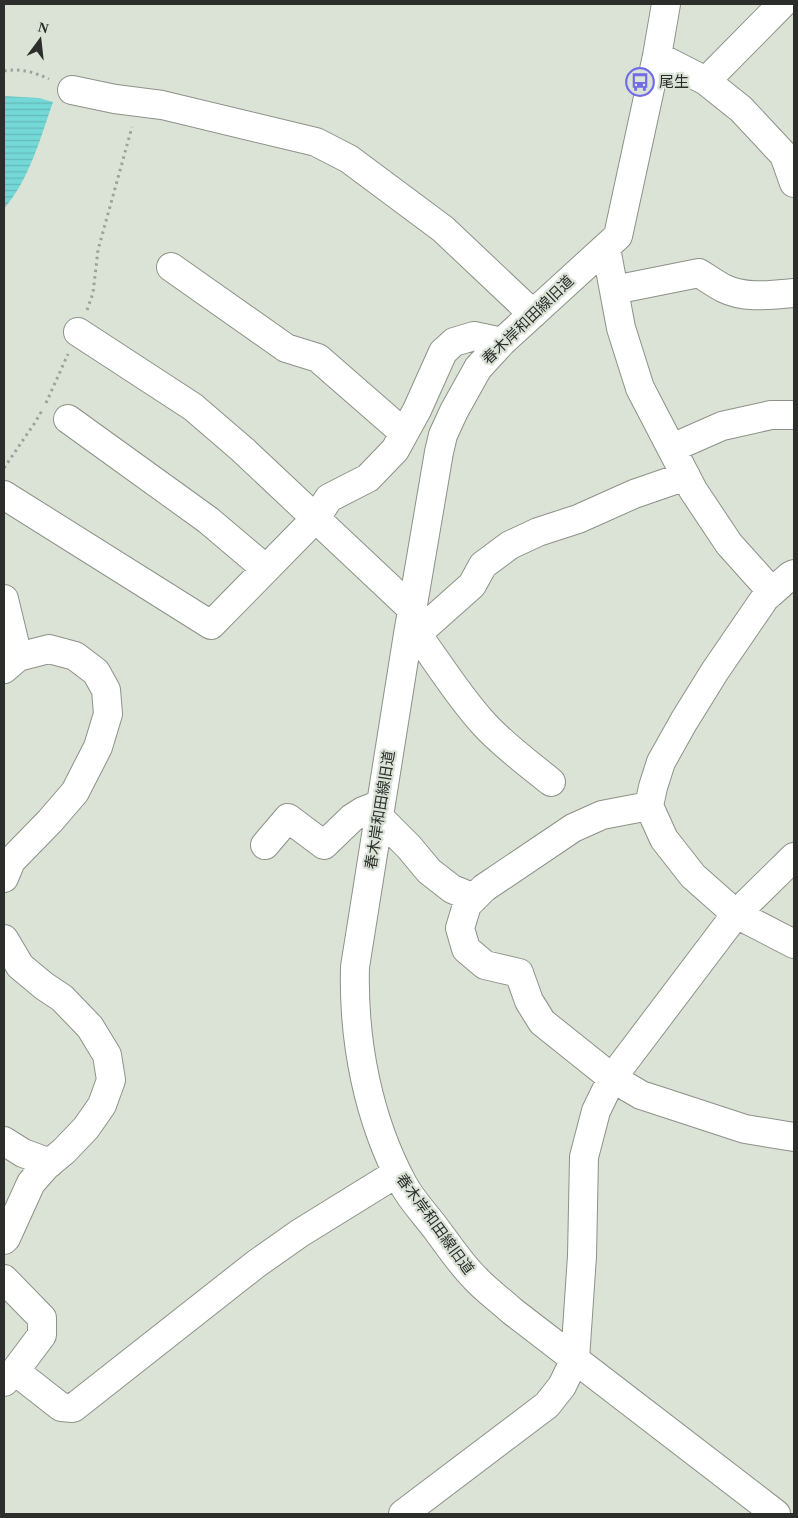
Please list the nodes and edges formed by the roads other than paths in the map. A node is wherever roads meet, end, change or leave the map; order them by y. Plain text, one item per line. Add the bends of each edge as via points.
1 (666, 4) edge
2 (782, 4) edge
3 (657, 56) junction
4 (706, 81) junction
5 (72, 90) road end
6 (786, 147) edge
7 (794, 183) edge
8 (606, 248) junction
9 (171, 267) dead end
10 (614, 290) junction
11 (794, 292) edge
12 (532, 314) junction
13 (78, 332) road end
14 (502, 342) junction
15 (794, 415) edge
16 (68, 420) dead end
17 (404, 433) junction
18 (672, 448) junction
19 (686, 476) junction
20 (4, 495) edge
21 (316, 518) junction
22 (266, 570) junction
23 (794, 574) edge
24 (772, 592) junction
25 (4, 599) edge
26 (412, 626) junction
27 (11, 663) edge
28 (551, 782) dead end
29 (650, 806) junction
30 (380, 811) junction
31 (265, 846) dead end
32 (794, 857) edge
33 (4, 878) edge
34 (474, 898) junction
35 (736, 914) junction
36 (4, 939) edge
37 (794, 944) edge
38 (612, 1078) junction
39 (794, 1137) edge
40 (4, 1141) edge
41 (50, 1163) junction
42 (398, 1173) junction
43 (4, 1240) edge
44 (4, 1279) edge
45 (575, 1360) junction
46 (10, 1376) edge
47 (403, 1514) edge
48 (776, 1514) edge

1 - 3 street, 春木岸和田線旧道
2 - 4 street
3 - 4 street
3 - 8 street, 春木岸和田線旧道 via 620,229 618,236
4 - 6 street
5 - 12 street via 162,105 316,142 349,159 443,229
6 - 7 street via 784,155
8 - 10 street
8 - 12 street, 春木岸和田線旧道
9 - 17 street via 286,348 318,358
10 - 11 street via 699,273 724,288 745,295
10 - 18 street via 621,328 640,388
12 - 14 street, 春木岸和田線旧道
13 - 21 street via 193,407
14 - 17 street via 474,336 454,342 443,352
14 - 26 street, 春木岸和田線旧道 via 478,368 443,435
15 - 18 street via 771,415 722,426
16 - 22 street via 208,520
17 - 21 street via 395,450 368,478 329,498
18 - 19 street
19 - 24 street via 728,544
19 - 26 street via 510,545 483,566 472,585
20 - 22 street via 211,625
21 - 22 street
21 - 26 street
23 - 24 street
24 - 29 street via 715,671 661,762
25 - 27 street
26 - 28 street via 484,724
26 - 30 street, 春木岸和田線旧道
27 - 33 street via 49,649 75,656 96,672 106,690 108,714 98,747 75,792 11,861
29 - 34 street via 602,815 573,828
29 - 35 street via 664,839 693,876
30 - 31 street via 363,811 324,845 288,818
30 - 34 street via 429,871 452,889
30 - 42 street, 春木岸和田線旧道 via 355,967 354,997 367,1089 387,1153
32 - 35 street
34 - 38 street via 467,905 460,928 466,949 485,965 519,973 529,1001 542,1022
35 - 37 street
35 - 38 street
36 - 41 street via 20,966 62,998 90,1027 107,1055 110,1080 102,1105 86,1128
38 - 39 street via 641,1095 745,1128
38 - 45 street via 596,1111 584,1157
40 - 41 street via 23,1153
41 - 43 street via 31,1183
42 - 45 street, 春木岸和田線旧道 via 404,1186 475,1278
42 - 46 street via 263,1259 73,1408 60,1407
44 - 46 street via 42,1318 42,1335
45 - 47 street via 562,1386 547,1405
45 - 48 street, 春木岸和田線旧道

